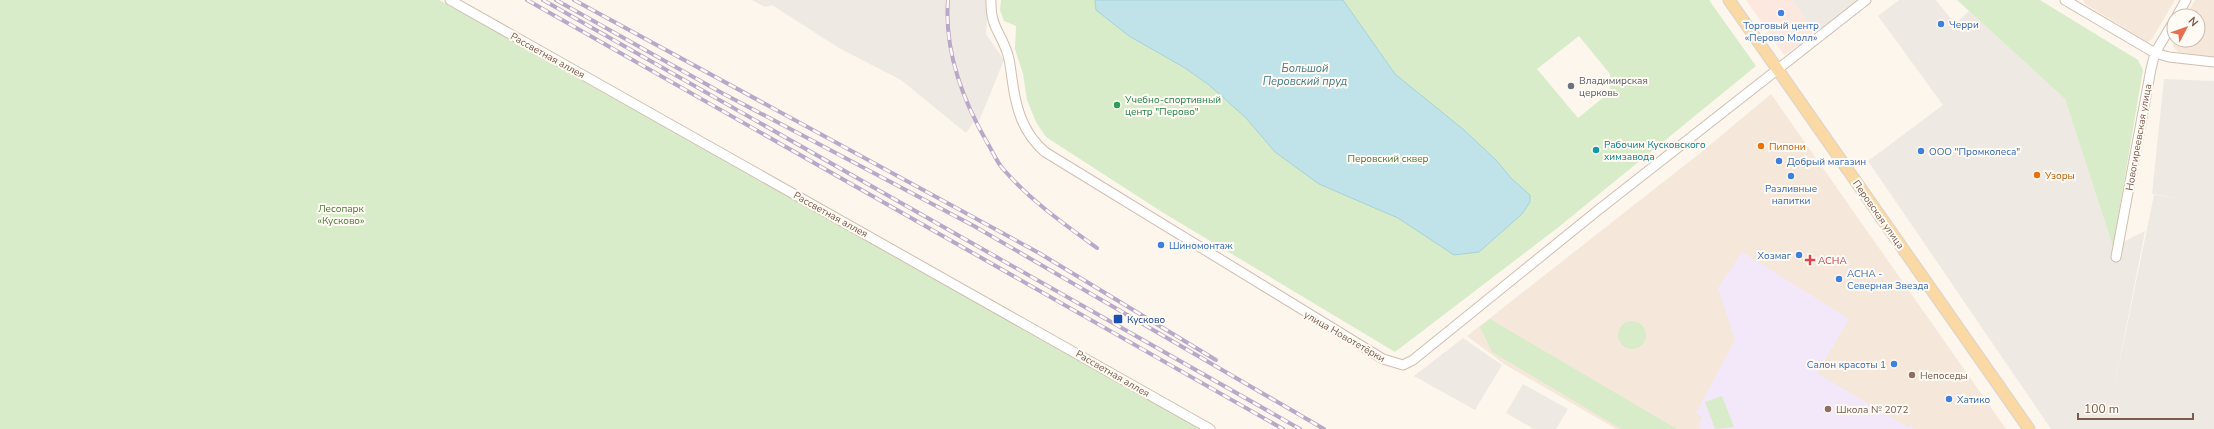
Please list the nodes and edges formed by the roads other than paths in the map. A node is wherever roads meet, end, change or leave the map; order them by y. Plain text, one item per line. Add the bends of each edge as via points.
1 (450, 0) edge
2 (991, 0) edge
3 (1729, 0) edge
4 (1866, 0) edge
5 (2066, 0) edge
6 (2166, 34) edge
7 (2155, 53) junction
8 (2214, 62) edge
9 (1777, 68) junction
10 (2116, 258) dead end
11 (1210, 429) edge
12 (2029, 429) edge

1 - 11 street, Рассветная аллея
2 - 9 street, улица Новотетёрки via 992,19 1009,56 1016,107 1027,134 1035,144 1044,152 1301,310 1383,359 1397,364 1408,364
3 - 9 main road, Перовская улица
4 - 9 street, улица Новотетёрки
5 - 7 street
6 - 7 street, Новогиреевская улица
7 - 8 street via 2169,58
7 - 10 street, Новогиреевская улица
9 - 12 main road, Перовская улица

